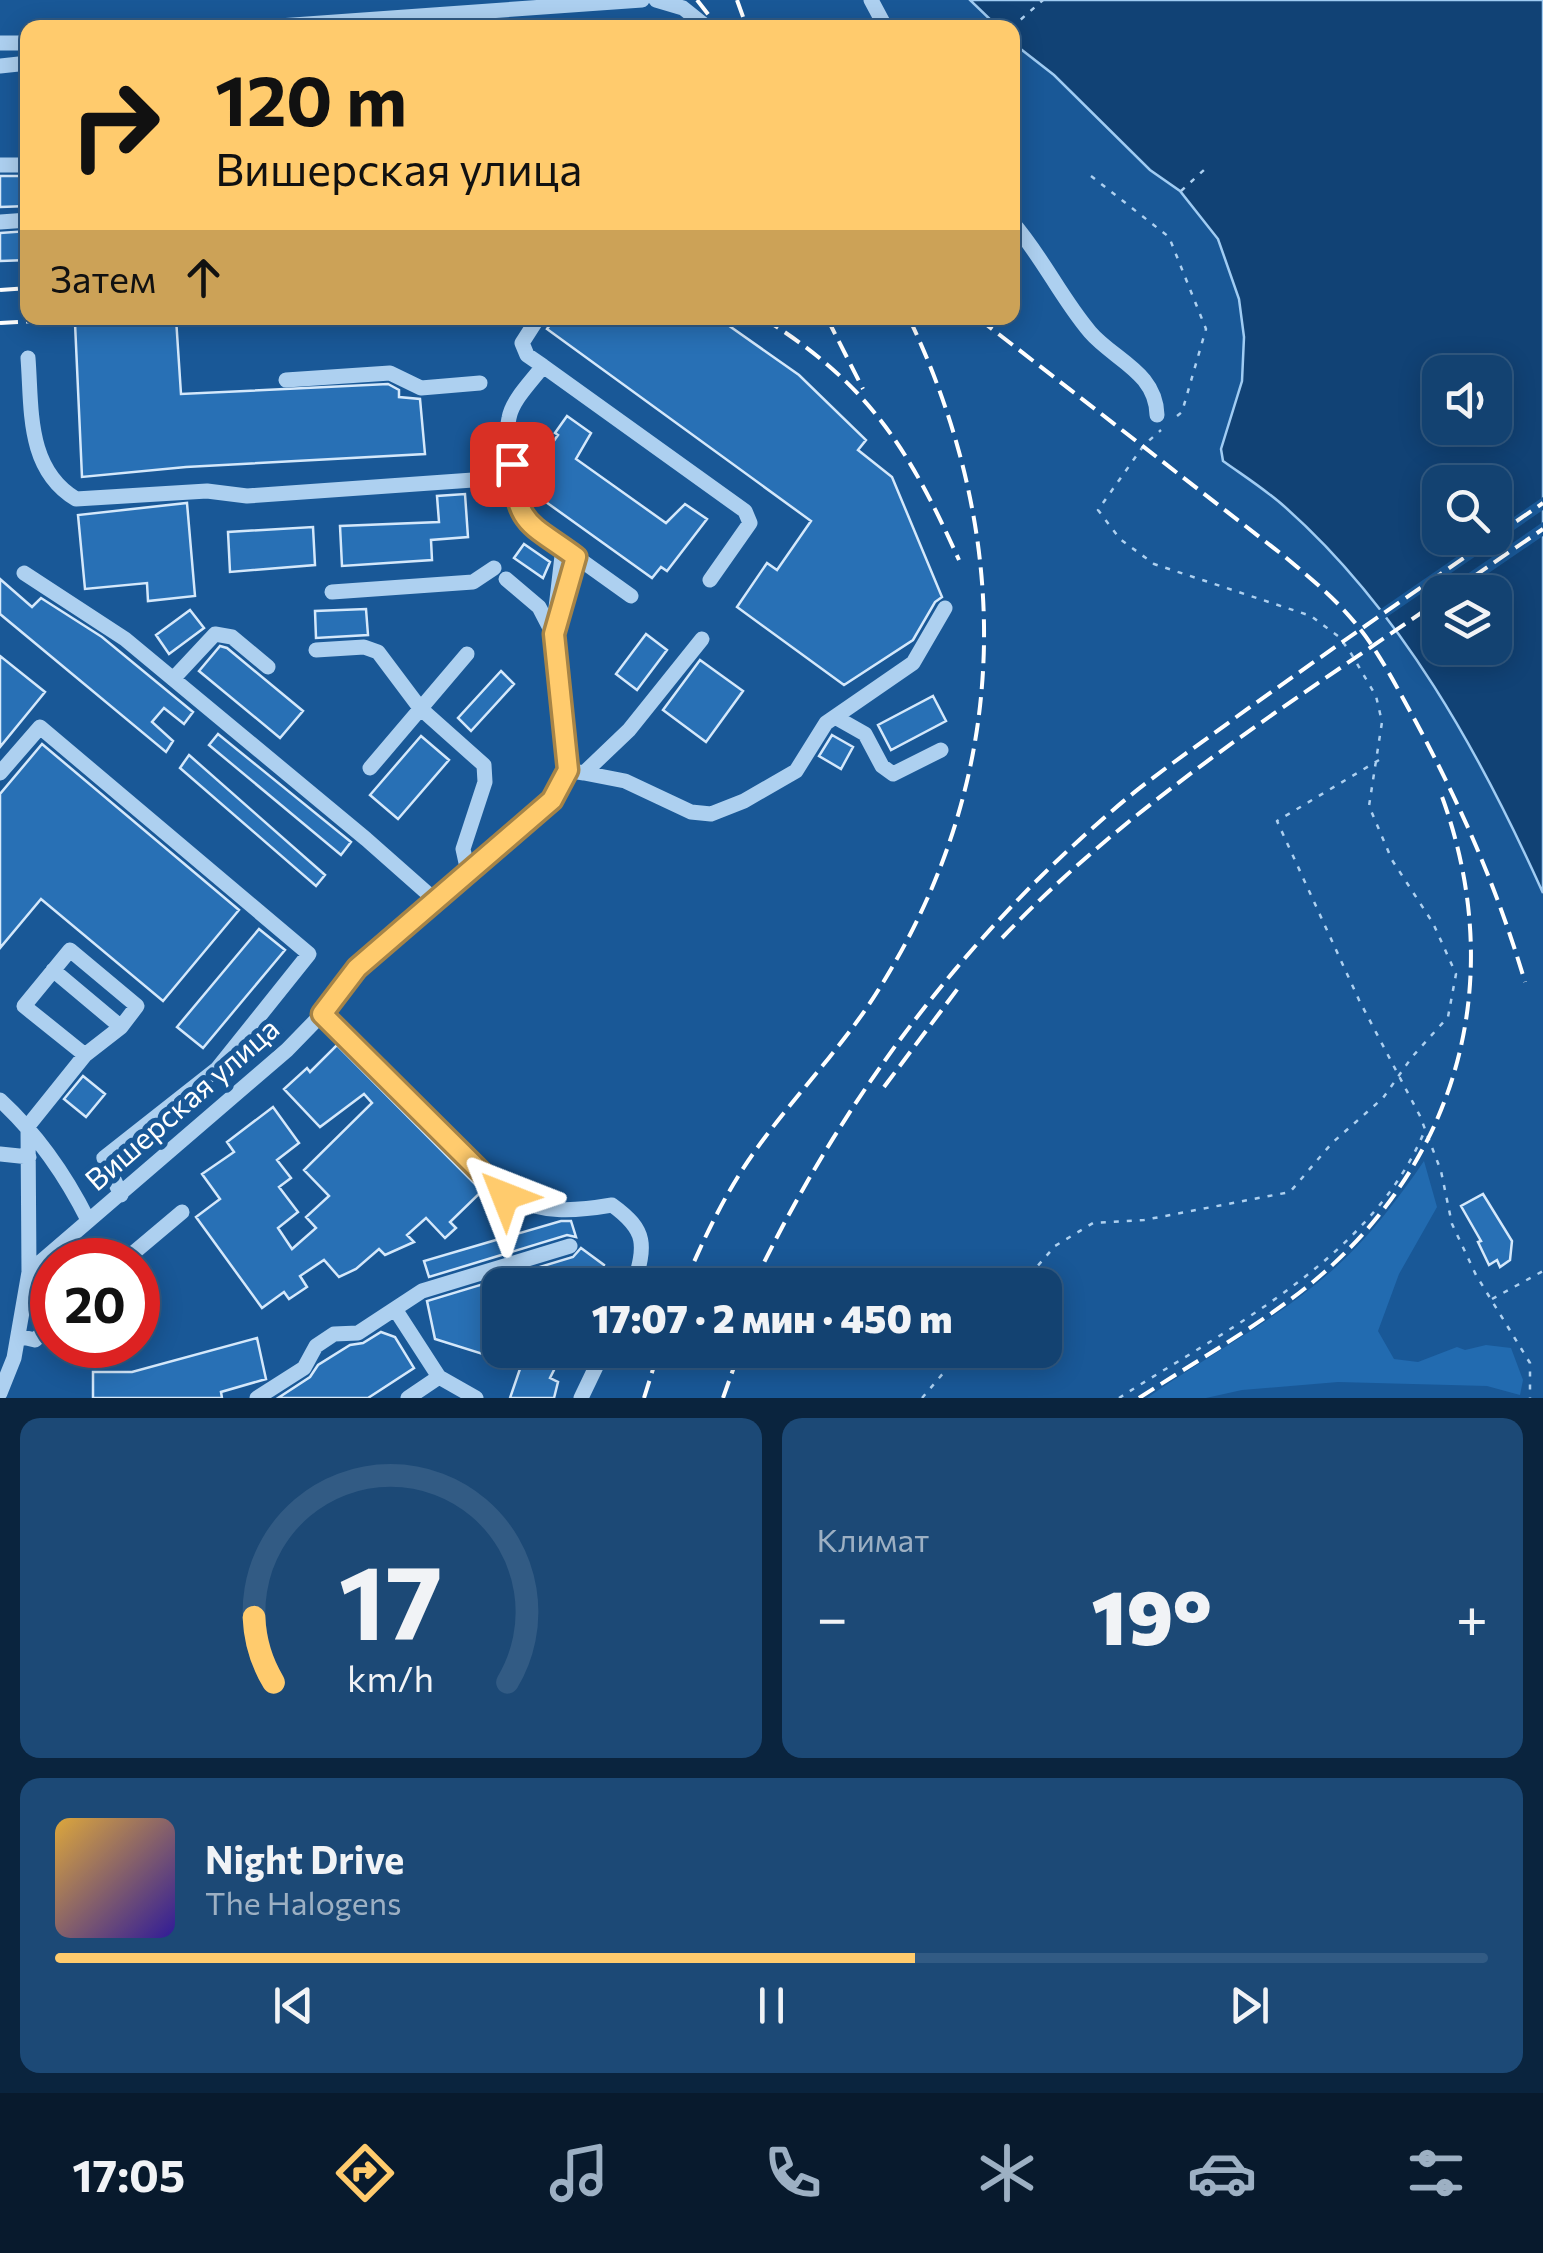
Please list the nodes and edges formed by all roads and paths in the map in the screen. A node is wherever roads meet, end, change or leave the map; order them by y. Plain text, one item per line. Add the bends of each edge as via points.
1 (642, 0) edge
2 (656, 0) edge
3 (1043, 0) edge
4 (547, 3) edge
5 (345, 20) edge
6 (698, 20) edge
7 (1020, 20) edge
8 (1205, 169) dead end
9 (1092, 176) dead end
10 (1180, 191) dead end
11 (1020, 233) edge
12 (534, 325) edge
13 (28, 358) dead end
14 (543, 366) junction
15 (286, 380) dead end
16 (480, 384) dead end
17 (1157, 415) dead end
18 (487, 479) dead end
19 (570, 552) junction
20 (24, 573) dead end
21 (710, 580) dead end
22 (332, 592) dead end
23 (632, 596) dead end
24 (946, 608) dead end
25 (554, 634) junction
26 (702, 639) dead end
27 (316, 650) dead end
28 (466, 654) dead end
29 (268, 667) dead end
30 (173, 679) junction
31 (420, 708) junction
32 (835, 717) junction
33 (941, 750) dead end
34 (1379, 760) junction
35 (370, 768) dead end
36 (576, 772) junction
37 (0, 773) edge
38 (468, 872) junction
39 (435, 900) junction
40 (53, 970) junction
41 (322, 1014) junction
42 (121, 1026) junction
43 (85, 1056) junction
44 (1400, 1076) junction
45 (0, 1100) edge
46 (28, 1126) junction
47 (1426, 1130) junction
48 (0, 1154) edge
49 (28, 1157) junction
50 (121, 1195) junction
51 (182, 1212) dead end
52 (88, 1220) junction
53 (151, 1238) edge
54 (570, 1246) dead end
55 (639, 1268) edge
56 (1036, 1268) edge
57 (1543, 1270) edge
58 (29, 1272) junction
59 (1492, 1300) junction
60 (395, 1308) junction
61 (18, 1336) junction
62 (30, 1339) edge
63 (595, 1368) edge
64 (948, 1368) edge
65 (439, 1377) junction
66 (1, 1389) edge
67 (257, 1398) edge
68 (408, 1398) edge
69 (476, 1398) edge
70 (581, 1398) edge
71 (922, 1398) edge
72 (1119, 1398) edge
73 (1530, 1398) edge

1 - 4 street
2 - 6 street
3 - 7 path
4 - 5 street
8 - 10 path
9 - 34 path via 1168,237 1206,329 1182,412 1144,445 1098,510 1154,564 1326,625 1376,696
11 - 17 street via 1089,332 1149,384
12 - 14 street via 522,343
13 - 18 street via 34,449 76,499 207,491 247,496
14 - 19 street via 508,420 515,498 522,516
14 - 21 street via 745,510 750,523
15 - 16 street via 390,372 421,388
19 - 23 street
19 - 25 street
20 - 30 street
22 - 25 street via 473,582 500,573 538,607
24 - 32 street via 913,663
25 - 36 street
26 - 36 street, Вишерская улица via 630,730
27 - 31 street via 378,652
28 - 31 street
29 - 30 street via 232,636 215,634
30 - 39 street
31 - 35 street
31 - 38 street via 486,772 463,849
32 - 33 street via 866,734 893,774
32 - 36 street via 796,771 710,814 691,812 625,781
34 - 44 path via 1369,806 1456,974 1448,1016
34 - 44 path via 1278,820
36 - 38 street, Вишерская улица
37 - 50 street via 40,726 310,954 216,1069 104,1158
38 - 39 street, Вишерская улица
39 - 41 street, Вишерская улица via 357,968
40 - 42 street
40 - 42 street via 70,950 137,1006
40 - 43 street via 24,1006
41 - 50 street, Вишерская улица
41 - 55 street via 505,1196 534,1209 612,1205 635,1222 643,1253
42 - 43 street
43 - 46 street
44 - 47 path
44 - 56 path via 1290,1192 1094,1223 1055,1246
45 - 46 street
46 - 49 street
46 - 52 street
47 - 59 path via 1452,1224
47 - 72 path via 1399,1181 1331,1254 1259,1310
48 - 49 street
49 - 58 street
50 - 52 street, Вишерская улица
51 - 53 street
52 - 58 street, Вишерская улица
54 - 60 street via 422,1291
57 - 59 path
58 - 61 street
59 - 73 path via 1530,1363
60 - 65 street
60 - 67 street via 358,1332 334,1334 316,1346 304,1368
61 - 62 street
61 - 66 street
63 - 70 street
64 - 71 path
65 - 68 street
65 - 69 street

